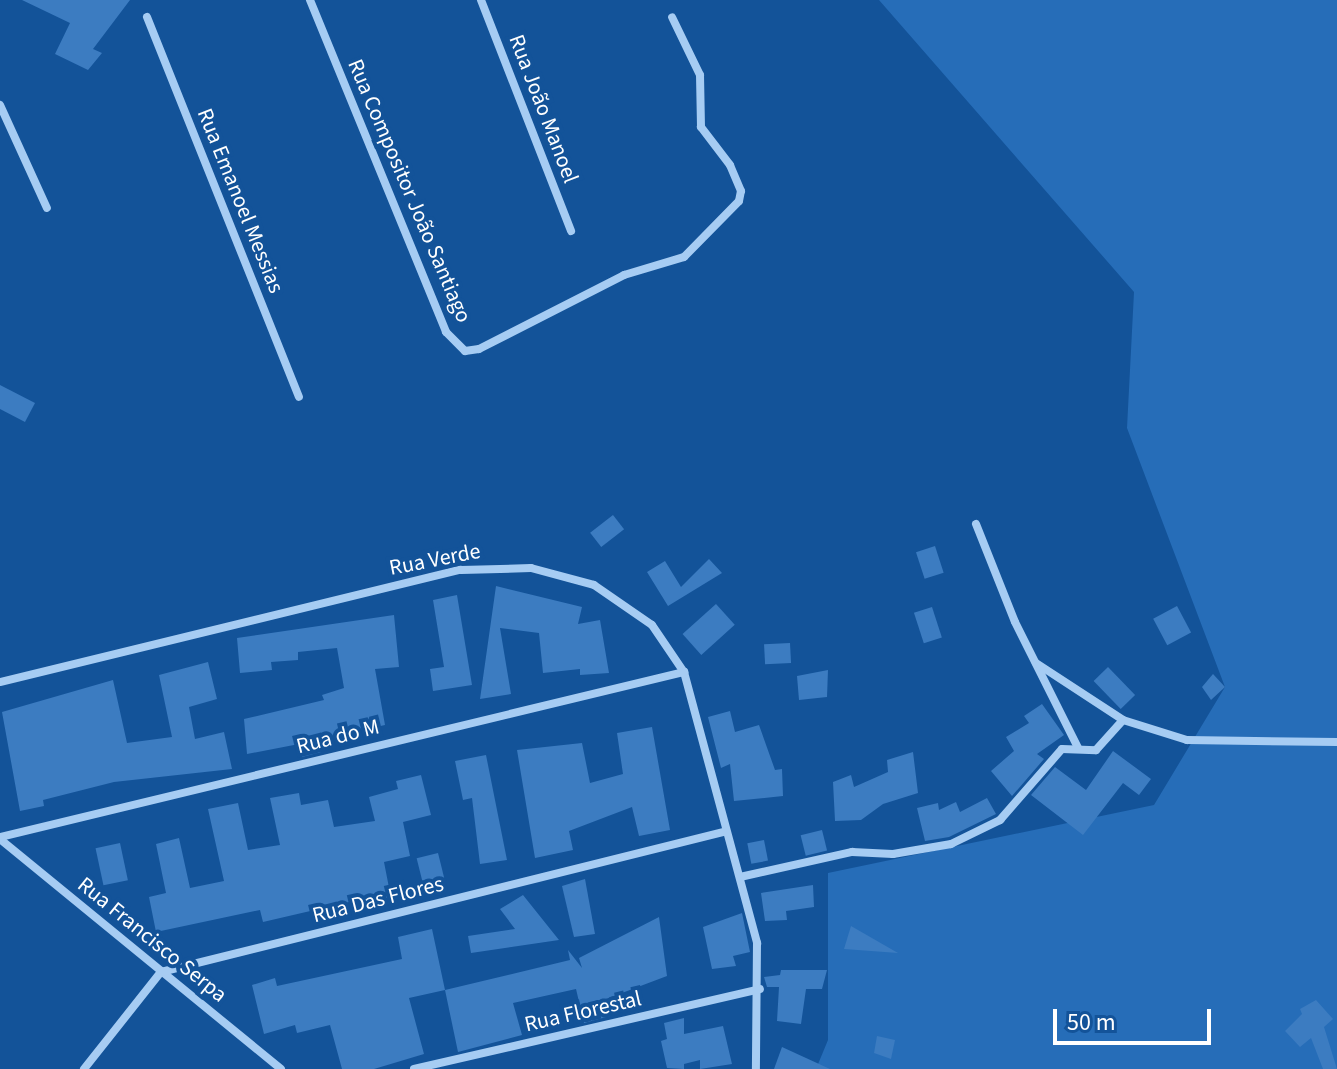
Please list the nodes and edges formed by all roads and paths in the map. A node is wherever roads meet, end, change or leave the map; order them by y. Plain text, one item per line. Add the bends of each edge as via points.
1 (310, 0) edge
2 (481, 0) edge
3 (147, 17) dead end
4 (672, 17) dead end
5 (0, 105) edge
6 (47, 208) dead end
7 (571, 231) dead end
8 (299, 397) dead end
9 (976, 524) dead end
10 (1035, 663) junction
11 (684, 672) junction
12 (0, 682) edge
13 (1123, 720) junction
14 (1337, 742) edge
15 (1078, 748) junction
16 (723, 832) junction
17 (0, 838) edge
18 (740, 877) junction
19 (161, 972) junction
20 (760, 989) junction
21 (84, 1069) edge
22 (281, 1069) edge
23 (414, 1069) edge
24 (756, 1069) edge

1 - 4 street, Rua Compositor João Santiago via 456,346 479,349 624,275 684,257 739,201 741,191 730,165 701,127 700,75
2 - 7 street, Rua João Manoel
3 - 8 street, Rua Emanoel Messias
5 - 6 street
9 - 10 street
10 - 13 street
10 - 15 street
11 - 12 street, Rua Verde via 652,625 594,585 551,571 487,566
11 - 16 street, Rua Verde
11 - 17 street, Rua do M
13 - 14 street via 1187,740
13 - 15 street via 1096,750
15 - 18 street via 1062,749 1000,820 976,833 927,851 852,852
16 - 18 street, Rua Verde
16 - 19 street, Rua Das Flores
17 - 19 street, Rua Francisco Serpa
18 - 20 street, Rua Verde via 757,943
19 - 21 street
19 - 22 street, Rua Francisco Serpa
20 - 23 street, Rua Florestal
20 - 24 street, Rua Verde

